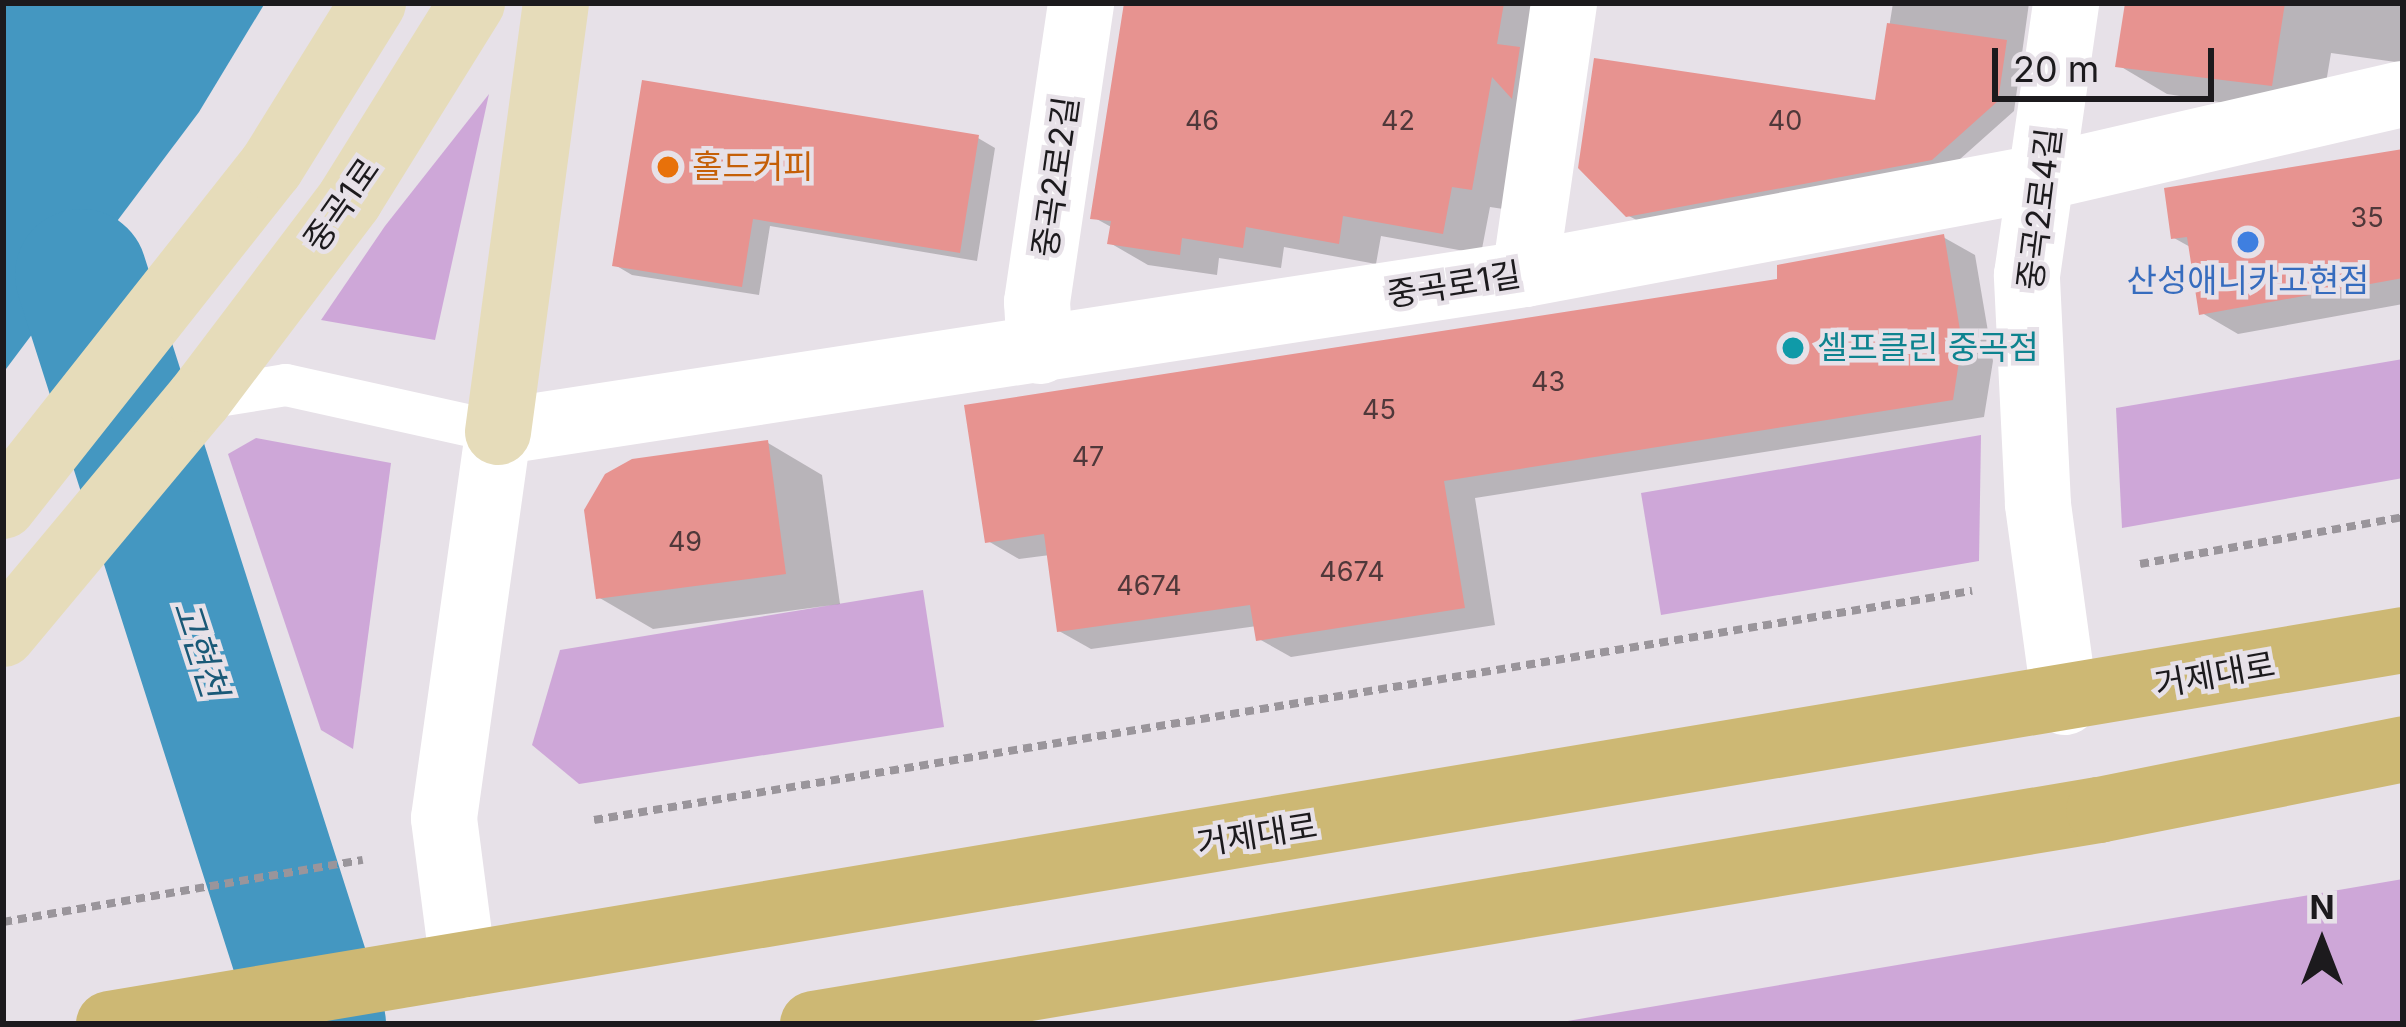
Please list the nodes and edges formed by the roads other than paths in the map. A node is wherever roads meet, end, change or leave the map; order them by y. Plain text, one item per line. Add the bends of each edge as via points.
1 (373, 3) edge
2 (472, 3) edge
3 (556, 3) edge
4 (1081, 3) edge
5 (1564, 3) edge
6 (2066, 3) edge
7 (2403, 94) edge
8 (2043, 177) junction
9 (1525, 274) junction
10 (1040, 351) junction
11 (199, 399) junction
12 (498, 432) junction
13 (3, 506) edge
14 (3, 634) edge
15 (2403, 640) edge
16 (2065, 702) junction
17 (2403, 749) edge
18 (463, 965) junction
19 (109, 1024) edge
20 (813, 1024) edge

1 - 13 street via 271,167
2 - 11 street, 중곡1로 via 350,199
3 - 12 street
4 - 10 street, 중곡2로2길 via 1037,302
5 - 9 street
6 - 8 street, 중곡2로4길
7 - 8 street, 중곡로1길
8 - 9 street, 중곡로1길
8 - 16 street, 중곡2로4길 via 2027,275 2038,504
9 - 10 street, 중곡로1길
10 - 12 street, 중곡로1길
11 - 12 lane via 286,385
11 - 14 street, 중곡1로
12 - 18 street via 444,818
15 - 16 main road, 거제대로
16 - 18 main road, 거제대로
17 - 20 main road via 2099,810
18 - 19 main road, 거제대로

